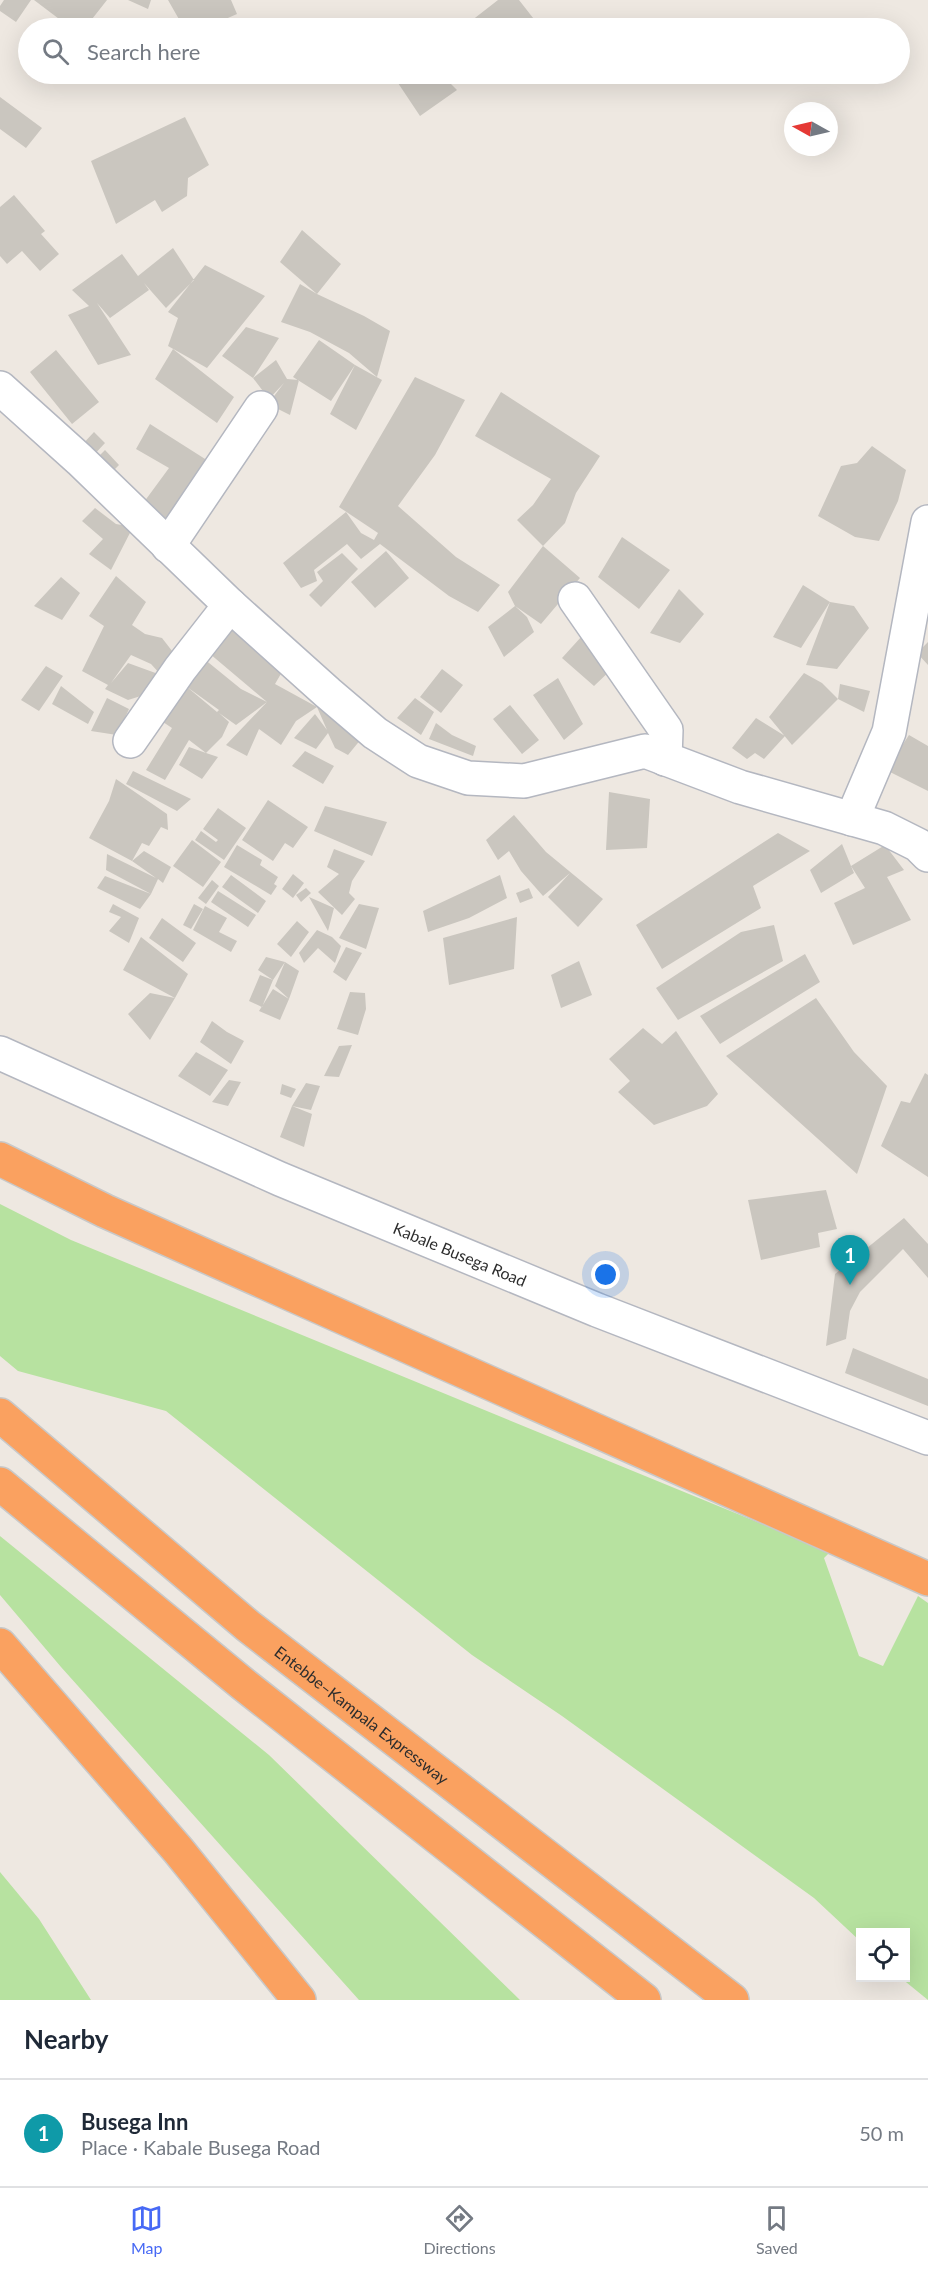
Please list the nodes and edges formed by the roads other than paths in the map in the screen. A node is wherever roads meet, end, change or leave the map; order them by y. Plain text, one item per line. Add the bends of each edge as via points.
1 (0, 388) edge
2 (261, 408) dead end
3 (928, 522) edge
4 (168, 546) junction
5 (575, 599) dead end
6 (230, 605) junction
7 (130, 741) dead end
8 (665, 759) junction
9 (852, 819) junction
10 (928, 855) edge
11 (0, 1053) edge
12 (0, 1159) edge
13 (0, 1416) edge
14 (928, 1438) edge
15 (0, 1484) edge
16 (928, 1579) edge
17 (0, 1645) edge
18 (299, 2000) edge
19 (644, 2000) edge
20 (732, 2000) edge

1 - 4 street
2 - 4 street
3 - 9 street via 889,732
4 - 6 street
5 - 8 street via 666,730
6 - 7 street
6 - 8 street via 368,726 418,761 468,778 524,781 645,751
8 - 9 street via 740,787
9 - 10 street via 884,828 918,845
11 - 14 street, Kabale Busega Road via 280,1179 597,1310
12 - 16 highway via 105,1211
13 - 20 highway, Entebbe–Kampala Expressway via 248,1626
15 - 19 highway via 243,1684
17 - 18 highway via 178,1850

